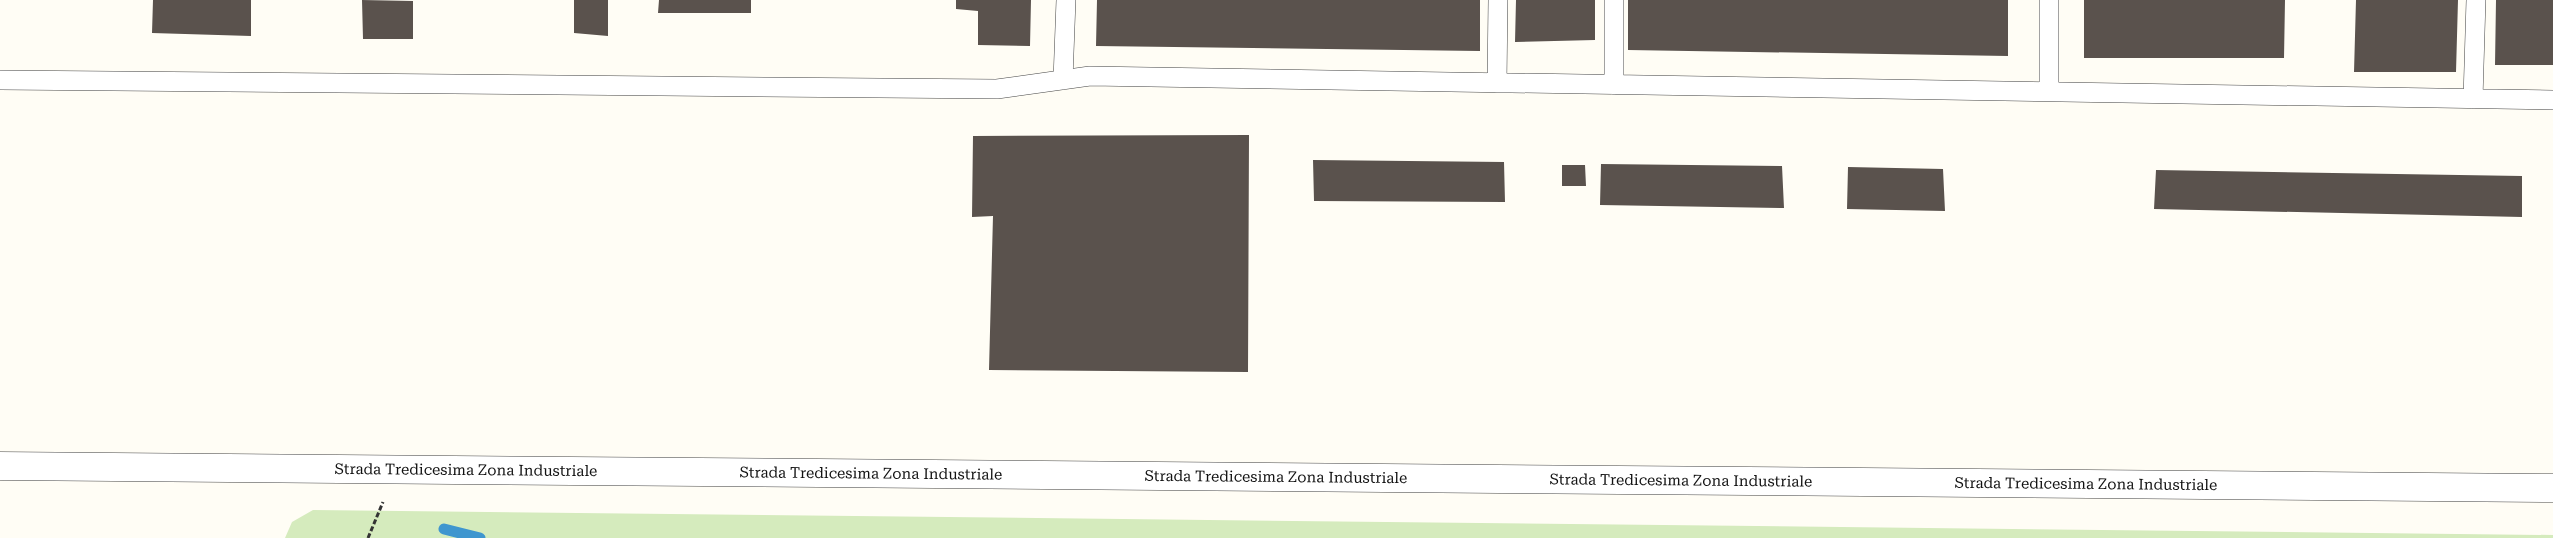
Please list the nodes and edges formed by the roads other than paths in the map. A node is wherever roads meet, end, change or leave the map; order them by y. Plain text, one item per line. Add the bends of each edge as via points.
1 (1066, 0) edge
2 (1498, 0) edge
3 (1614, 0) edge
4 (2049, 0) edge
5 (2476, 0) edge
6 (0, 80) edge
7 (1063, 80) junction
8 (1496, 83) junction
9 (1614, 85) junction
10 (2049, 92) junction
11 (2473, 99) junction
12 (2553, 100) edge
13 (0, 466) edge
14 (2553, 488) edge

1 - 7 lane
2 - 8 lane
3 - 9 lane
4 - 10 lane
5 - 11 lane
6 - 7 lane via 997,90
7 - 8 lane via 1090,76
8 - 9 lane
9 - 10 lane
10 - 11 lane
11 - 12 lane
13 - 14 street, Strada Tredicesima Zona Industriale

